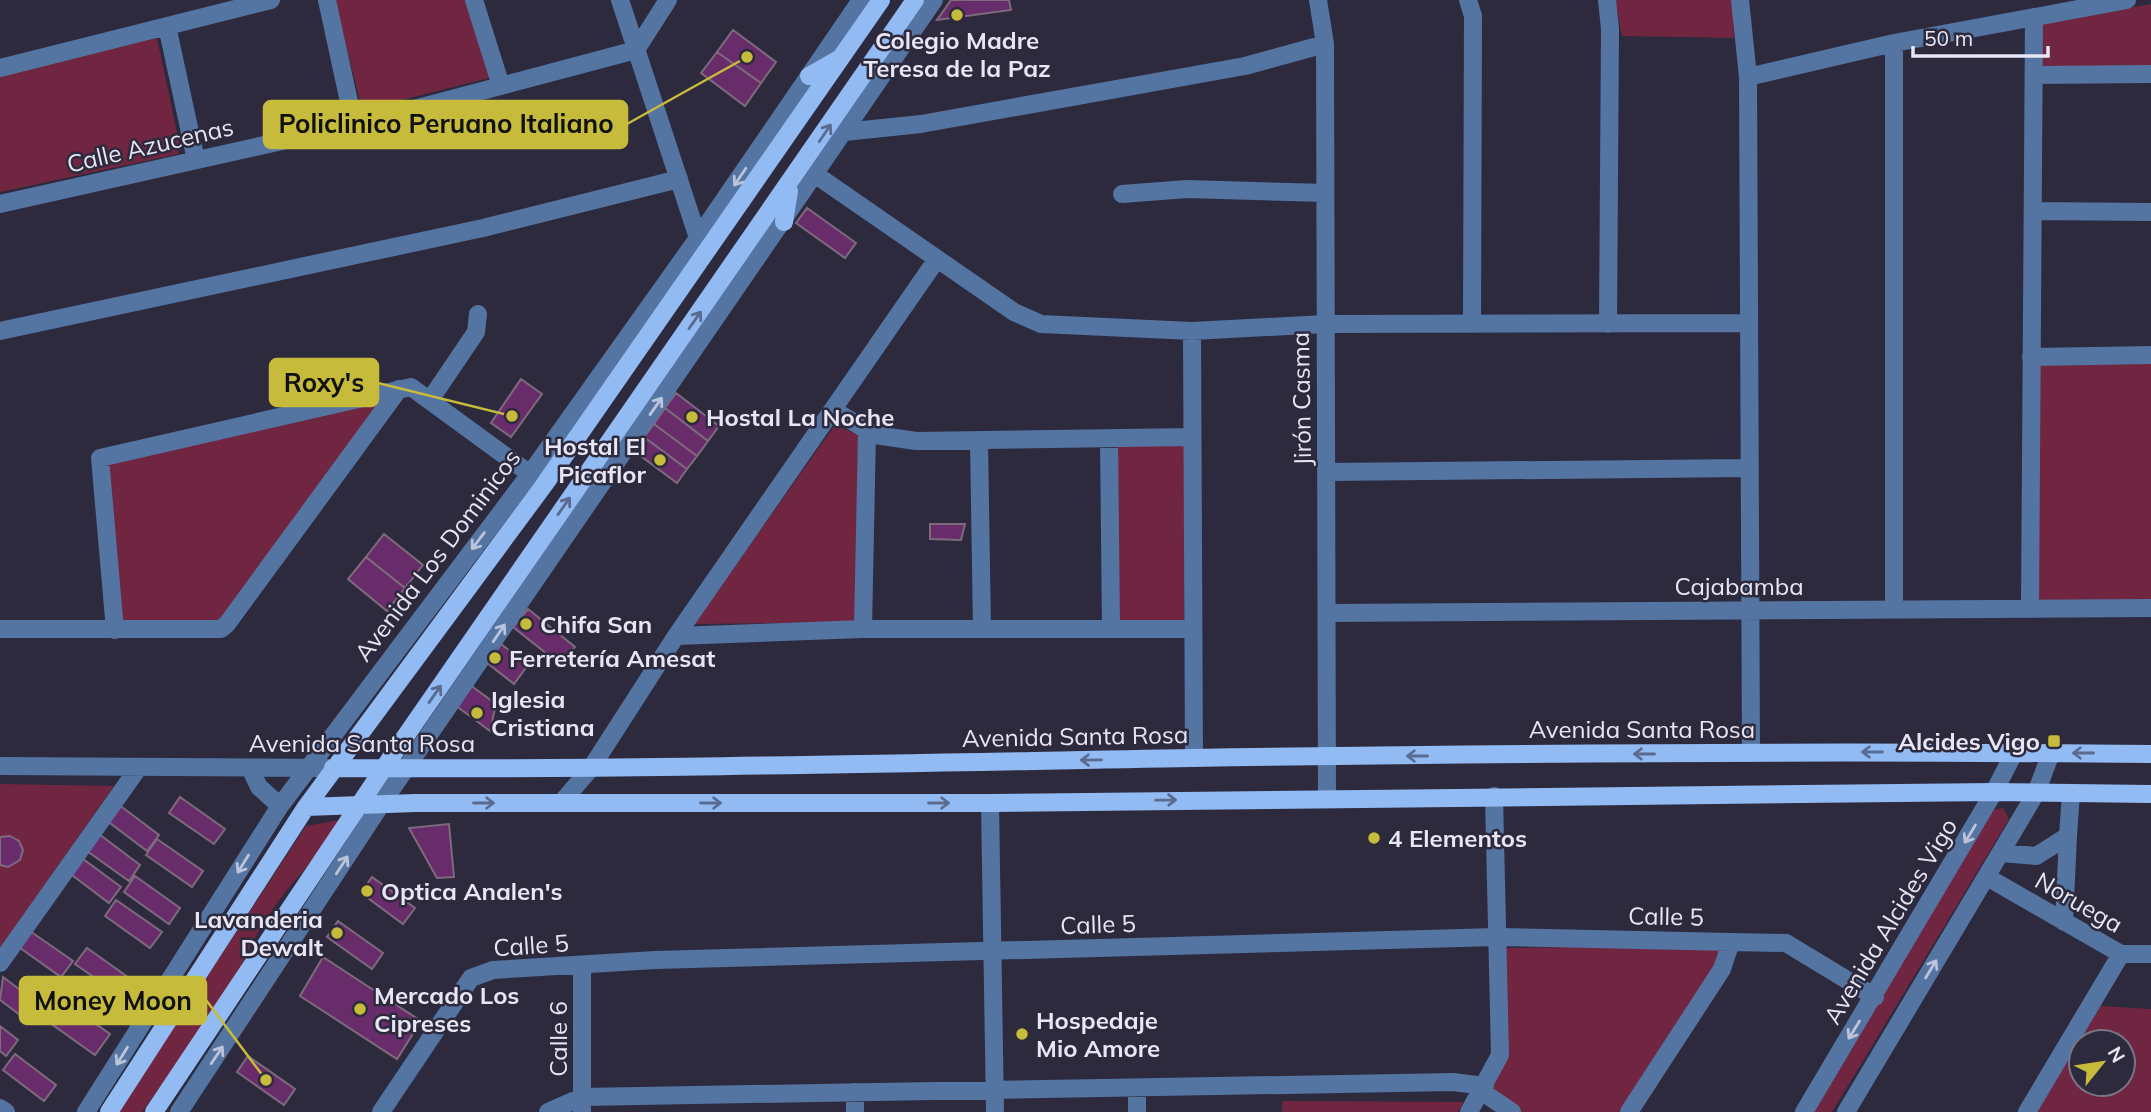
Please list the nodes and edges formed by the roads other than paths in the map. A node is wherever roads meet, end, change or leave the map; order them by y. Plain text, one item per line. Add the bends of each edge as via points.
1 (271, 0) edge
2 (327, 0) edge
3 (474, 0) edge
4 (620, 0) edge
5 (668, 0) edge
6 (881, 0) edge
7 (915, 0) edge
8 (934, 0) edge
9 (1318, 0) edge
10 (1468, 0) edge
11 (1607, 0) edge
12 (1740, 0) edge
13 (2127, 0) edge
14 (860, 1) edge
15 (2034, 17) junction
16 (167, 26) junction
17 (1894, 43) junction
18 (1325, 44) junction
19 (636, 50) junction
20 (842, 56) junction
21 (0, 68) edge
22 (2151, 74) edge
23 (2034, 75) junction
24 (809, 76) junction
25 (1748, 76) junction
26 (501, 86) junction
27 (354, 125) junction
28 (844, 132) junction
29 (195, 160) junction
30 (816, 174) junction
31 (679, 179) junction
32 (791, 184) junction
33 (1325, 193) junction
34 (1122, 194) dead end
35 (0, 204) edge
36 (2033, 211) junction
37 (2151, 212) edge
38 (784, 222) junction
39 (698, 238) junction
40 (937, 259) junction
41 (478, 314) dead end
42 (1748, 323) junction
43 (1325, 324) junction
44 (1472, 324) junction
45 (1608, 324) junction
46 (0, 331) edge
47 (1192, 331) junction
48 (2151, 355) edge
49 (2031, 357) junction
50 (399, 389) junction
51 (430, 400) junction
52 (833, 410) junction
53 (867, 430) junction
54 (1192, 437) junction
55 (1109, 438) junction
56 (979, 441) junction
57 (1748, 468) junction
58 (1327, 472) junction
59 (530, 474) junction
60 (2030, 608) junction
61 (2151, 608) edge
62 (1894, 610) junction
63 (1748, 611) junction
64 (1328, 613) junction
65 (0, 629) edge
66 (863, 629) junction
67 (982, 629) junction
68 (1111, 629) junction
69 (1192, 629) junction
70 (115, 630) junction
71 (676, 636) junction
72 (2014, 752) junction
73 (1751, 753) junction
74 (2051, 753) junction
75 (2151, 754) edge
76 (1328, 756) junction
77 (1194, 758) junction
78 (0, 766) edge
79 (139, 767) junction
80 (250, 768) junction
81 (333, 768) junction
82 (406, 768) junction
83 (591, 768) junction
84 (307, 769) junction
85 (385, 769) junction
86 (1994, 792) junction
87 (2036, 793) junction
88 (2071, 793) junction
89 (2151, 794) edge
90 (1494, 796) junction
91 (1327, 798) junction
92 (561, 803) junction
93 (990, 803) junction
94 (280, 806) junction
95 (359, 806) junction
96 (380, 806) junction
97 (306, 807) junction
98 (2068, 836) junction
99 (2001, 853) junction
100 (1987, 877) junction
101 (2064, 922) junction
102 (1497, 937) junction
103 (1731, 942) junction
104 (994, 952) junction
105 (2121, 954) junction
106 (2151, 954) edge
107 (0, 963) edge
108 (582, 966) junction
109 (1875, 997) junction
110 (1137, 1088) junction
111 (1483, 1088) junction
112 (995, 1089) junction
113 (855, 1092) junction
114 (718, 1103) edge
115 (582, 1105) edge
116 (0, 1108) edge
117 (6, 1112) edge
118 (86, 1112) edge
119 (109, 1112) edge
120 (154, 1112) edge
121 (179, 1112) edge
122 (381, 1112) edge
123 (548, 1112) edge
124 (855, 1112) edge
125 (995, 1112) edge
126 (1137, 1112) edge
127 (1468, 1112) edge
128 (1512, 1112) edge
129 (1629, 1112) edge
130 (1804, 1112) edge
131 (1846, 1112) edge
132 (2027, 1112) edge

1 - 16 street
2 - 27 street
3 - 26 street
4 - 19 street
5 - 19 street
6 - 20 main road, Avenida Los Dominicos
32 -> 7 main road
8 - 28 street
9 - 18 street, Jirón Casma
10 - 44 street via 1473,16
11 - 45 street
12 - 25 street
13 - 15 street
14 - 24 street, Avenida Los Dominicos
15 - 17 street
15 - 23 street
16 - 21 street
16 - 29 street
17 - 25 street
17 - 62 street
18 - 28 street via 1245,66 921,124
18 - 33 street, Jirón Casma
19 - 26 street, Calle Azucenas
19 - 31 street
20 - 24 main road
20 - 81 main road, Avenida Los Dominicos via 544,485
22 - 23 street
23 - 36 street
24 -> 39 street, Avenida Los Dominicos
25 - 42 street
26 - 27 street, Calle Azucenas
27 - 29 street, Calle Azucenas
28 - 30 street
29 - 35 street, Calle Azucenas
30 - 38 street
30 - 40 street
31 - 39 street
31 - 46 street via 483,228
32 - 38 main road
85 -> 32 main road via 584,476
33 - 34 street via 1187,189
33 - 43 street, Jirón Casma
36 - 37 street
36 - 49 street
82 -> 38 street
39 - 59 street, Avenida Los Dominicos
40 - 47 street via 1014,312 1041,324
40 - 52 street
41 - 51 street via 476,332
42 - 45 street
42 - 57 street
43 - 44 street
43 - 47 street
43 - 58 street, Jirón Casma
44 - 45 street
47 - 54 street
48 - 49 street
49 - 60 street
50 - 51 street via 411,387
50 - 70 street via 227,624 221,629
50 - 70 street via 100,458
51 - 59 street
52 - 53 street
52 - 71 street
53 - 56 street via 916,442
53 - 66 street
54 - 55 street
54 - 69 street
55 - 56 street
55 - 68 street
56 - 67 street
57 - 58 street
57 - 63 street
58 - 64 street, Jirón Casma
59 -> 84 street, Avenida Los Dominicos
60 - 61 street, Cajabamba
60 - 62 street, Cajabamba
62 - 63 street, Cajabamba
63 - 64 street, Cajabamba
63 - 73 street
64 - 76 street, Jirón Casma
65 - 70 street
66 - 67 street
66 - 71 street
67 - 68 street
68 - 69 street
69 - 77 street
71 - 83 street
72 -> 73 main road, Avenida Santa Rosa
72 - 74 main road, Avenida Santa Rosa
72 - 86 street, Avenida Alcides Vigo
73 -> 76 main road, Avenida Santa Rosa
75 -> 74 main road, Avenida Santa Rosa
74 - 87 street
76 - 77 main road, Avenida Santa Rosa
76 - 91 street, Jirón Casma
77 -> 83 main road, Avenida Santa Rosa
78 - 79 street, Avenida Santa Rosa
79 - 80 street, Avenida Santa Rosa
79 - 107 street
80 - 84 street, Avenida Santa Rosa
80 - 94 street via 259,787
81 - 84 street, Avenida Santa Rosa
81 - 85 main road, Avenida Santa Rosa
81 - 97 main road, Avenida Los Dominicos
82 - 83 main road, Avenida Santa Rosa
82 - 85 main road, Avenida Santa Rosa
82 - 96 street
83 - 92 street
84 - 94 street, Avenida Los Dominicos
85 - 95 main road
86 - 87 main road
86 - 90 main road
86 -> 109 street, Avenida Alcides Vigo
87 - 88 main road
87 - 99 street
88 - 89 main road
88 - 98 street
90 - 91 main road
90 - 102 street
93 -> 91 main road
92 -> 93 main road
96 -> 92 main road
93 - 104 street
94 -> 118 street, Avenida Los Dominicos
95 - 96 main road
95 - 97 main road
95 - 120 main road
121 -> 96 street
97 - 119 main road, Avenida Los Dominicos
98 - 99 street via 2036,856
98 - 101 street
99 - 100 street
100 - 101 street, Noruega
131 -> 100 street
101 - 105 street, Noruega
102 - 103 street, Calle 5
102 - 104 street, Calle 5
102 - 111 street via 1500,1055
103 - 109 street, Calle 5 via 1786,943
103 - 129 street via 1722,969
104 - 108 street, Calle 5 via 655,960
104 - 112 street
105 - 106 street, Noruega
105 - 132 street
108 - 115 street, Calle 6
108 - 122 street, Calle 5 via 493,970 471,978
109 -> 130 street, Avenida Alcides Vigo
110 - 111 street via 1453,1082
110 - 112 street
110 - 126 street
111 - 127 street
111 - 128 street
112 - 113 street
112 - 125 street
113 - 114 street
113 - 124 street
114 - 115 street
115 - 123 street
116 - 117 street

